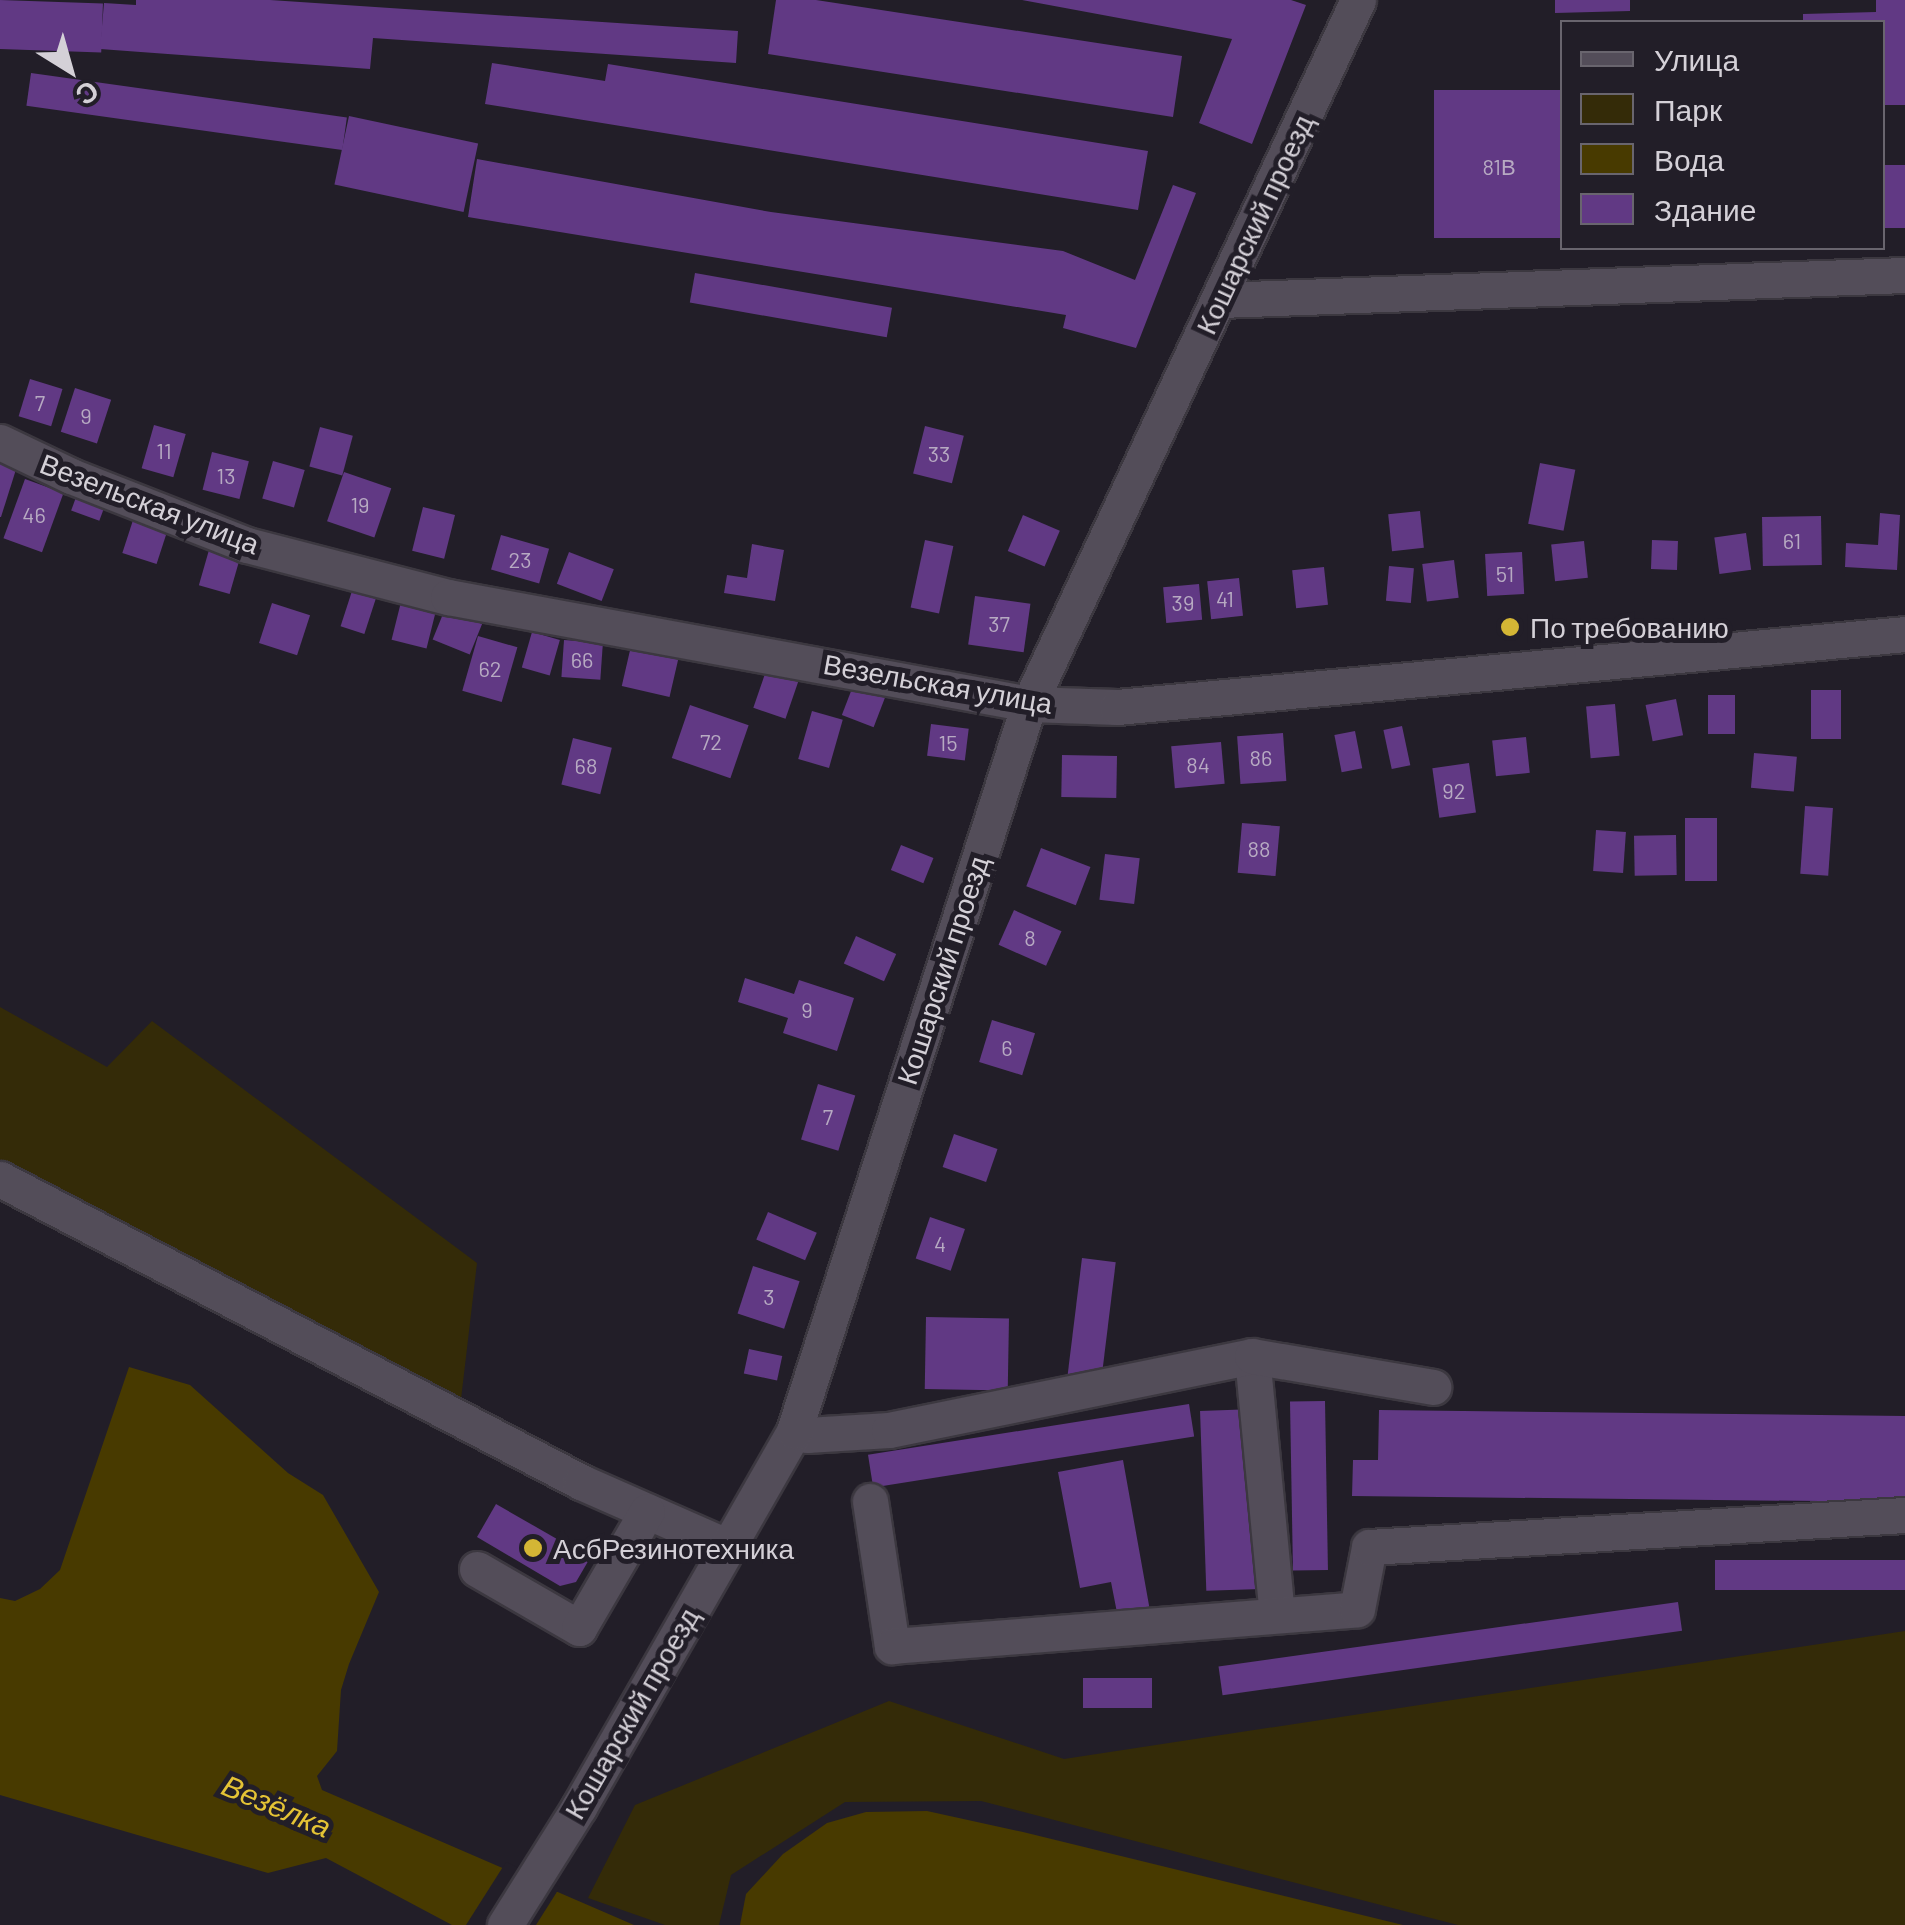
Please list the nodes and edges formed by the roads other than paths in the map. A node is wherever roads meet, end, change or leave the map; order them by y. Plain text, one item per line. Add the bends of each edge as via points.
1 (1358, 0) edge
2 (1905, 275) edge
3 (1220, 300) junction
4 (0, 442) edge
5 (1905, 634) edge
6 (1029, 704) junction
7 (0, 1179) edge
8 (1252, 1356) junction
9 (1433, 1387) dead end
10 (794, 1431) junction
11 (870, 1501) dead end
12 (648, 1511) junction
13 (1905, 1515) edge
14 (726, 1546) junction
15 (477, 1568) dead end
16 (1277, 1615) junction
17 (505, 1925) edge

1 - 3 street, Кошарский проезд
2 - 3 street
3 - 6 street, Кошарский проезд
4 - 6 street, Везельская улица via 247,544 448,597
5 - 6 street, Везельская улица via 1117,707
6 - 10 street, Кошарский проезд
7 - 12 street via 580,1482
8 - 9 street
8 - 10 street via 889,1430
8 - 16 street
10 - 14 street, Кошарский проезд
11 - 16 street via 892,1646
12 - 14 street
12 - 15 street via 579,1628
13 - 16 street via 1369,1547 1357,1609
14 - 17 street, Кошарский проезд

